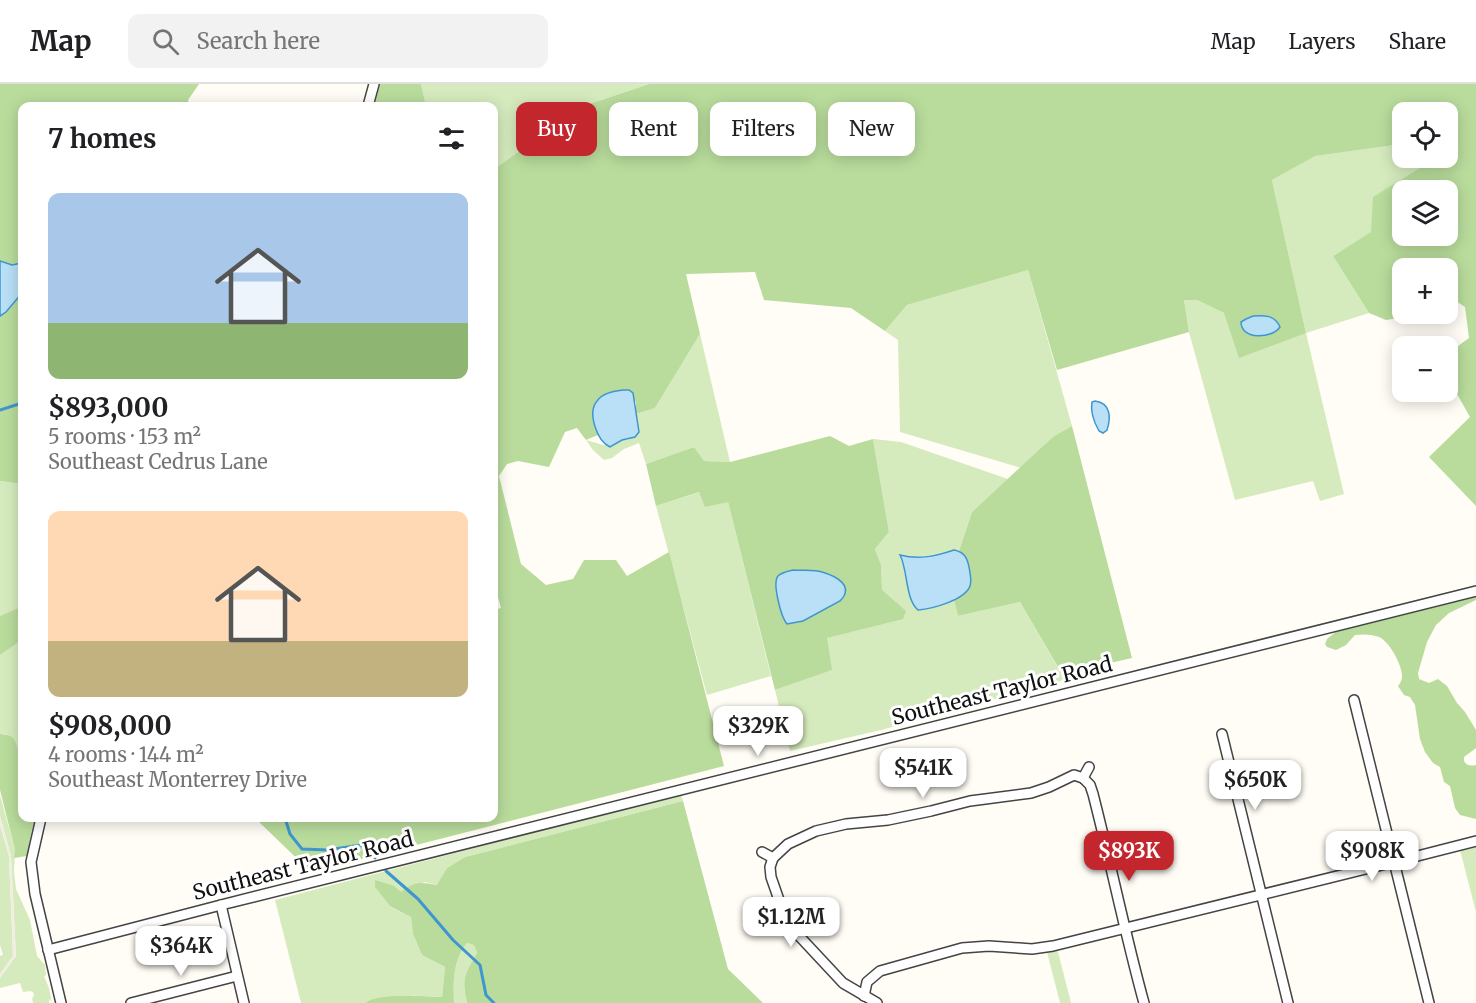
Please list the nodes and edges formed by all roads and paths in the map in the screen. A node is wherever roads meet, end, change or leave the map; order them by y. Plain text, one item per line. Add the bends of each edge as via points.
1 (374, 84) edge
2 (369, 102) edge
3 (1476, 591) edge
4 (1354, 700) dead end
5 (1222, 734) dead end
6 (1089, 767) dead end
7 (1083, 778) junction
8 (40, 822) edge
9 (1476, 841) edge
10 (762, 852) dead end
11 (773, 858) junction
12 (1394, 862) junction
13 (1261, 895) junction
14 (221, 905) junction
15 (1125, 928) junction
16 (48, 950) junction
17 (237, 976) junction
18 (864, 996) junction
19 (61, 1003) edge
20 (131, 1003) edge
21 (244, 1003) edge
22 (877, 1003) edge
23 (1144, 1003) edge
24 (1288, 1003) edge
25 (1429, 1003) edge

1 - 2 street
3 - 14 street, Southeast Taylor Road
4 - 12 street
5 - 13 street
6 - 7 street
7 - 11 street via 1074,775 1031,793 816,831 788,844
7 - 15 street via 1093,794
8 - 16 street via 31,862 34,894
9 - 12 street
10 - 11 street
11 - 18 street via 771,877 787,923 843,983
12 - 13 street
12 - 25 street
13 - 15 street
13 - 24 street
14 - 16 street, Southeast Taylor Road
14 - 17 street
15 - 18 street via 1032,949 962,948 880,971 867,982
15 - 23 street
16 - 19 street
17 - 20 street
17 - 21 street
18 - 22 street

